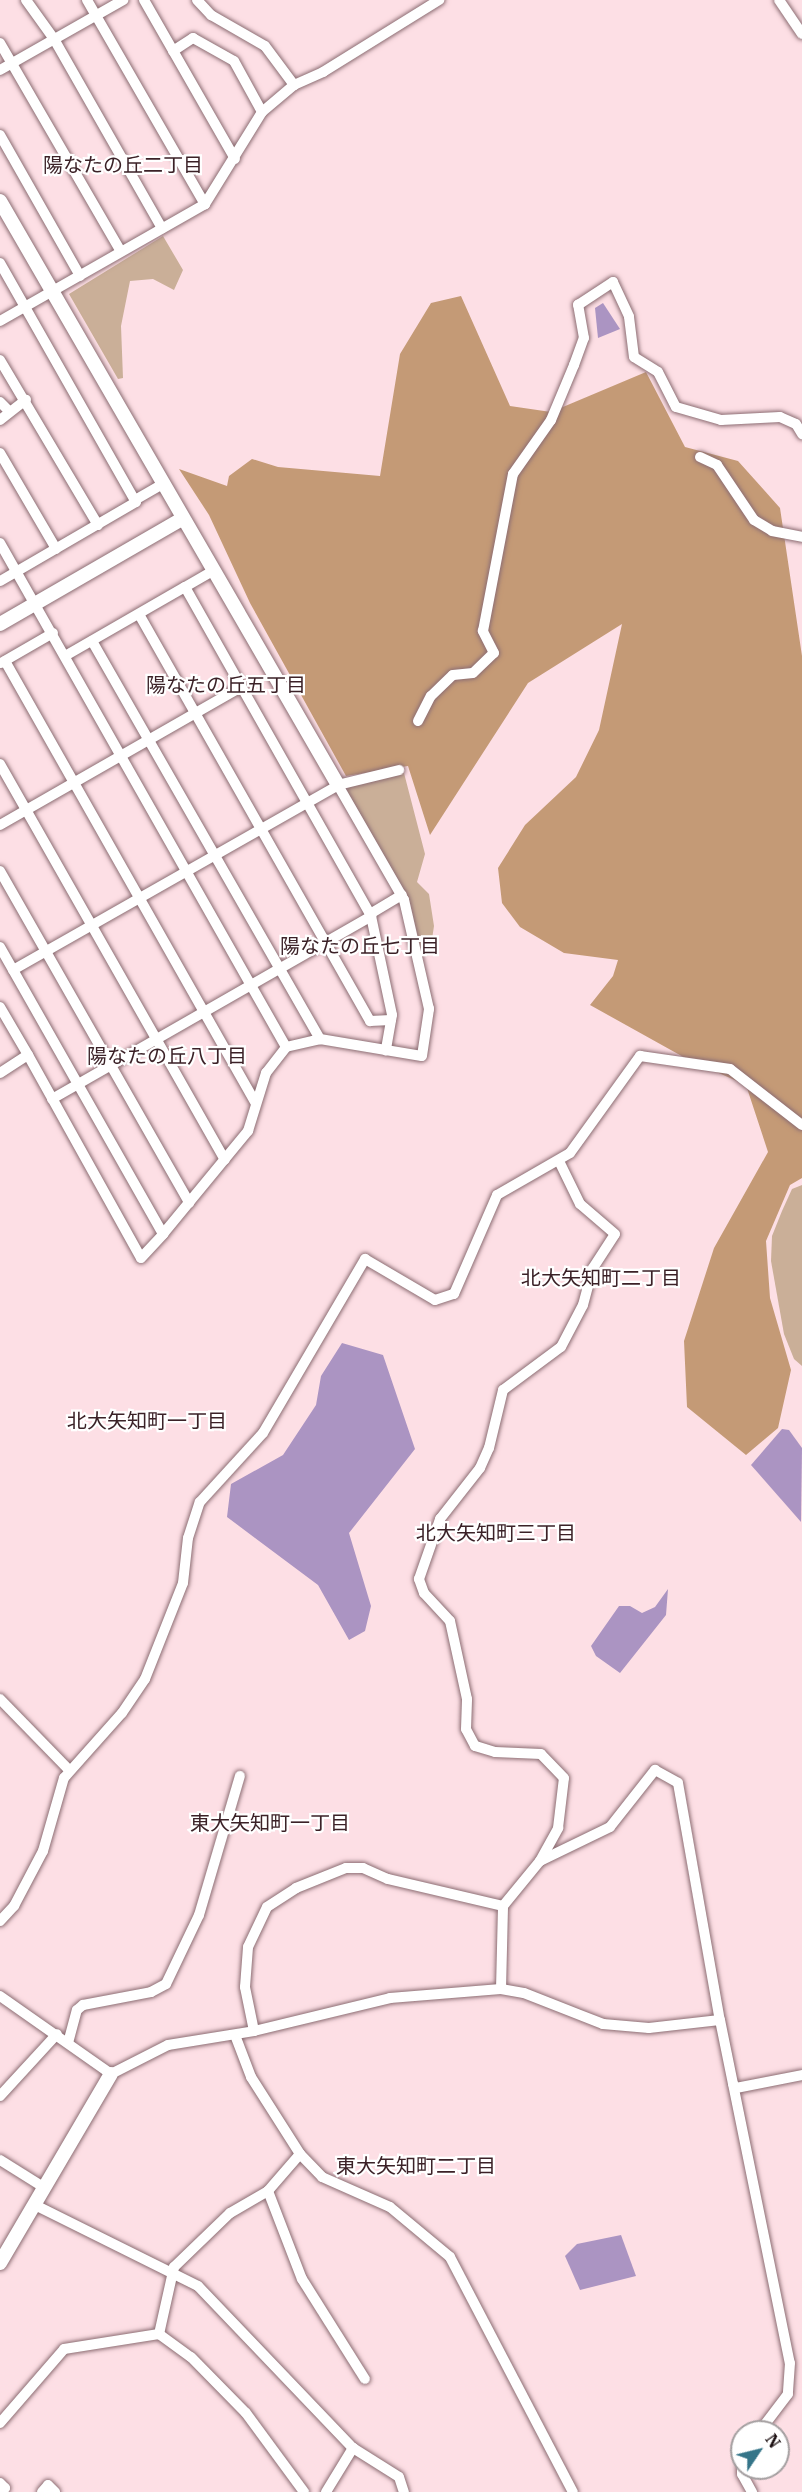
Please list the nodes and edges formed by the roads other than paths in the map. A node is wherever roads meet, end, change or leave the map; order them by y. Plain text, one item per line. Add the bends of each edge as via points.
1 (26, 0) edge
2 (87, 0) edge
3 (123, 0) edge
4 (144, 0) edge
5 (197, 0) edge
6 (439, 0) edge
7 (779, 0) edge
8 (98, 15) junction
9 (802, 34) edge
10 (54, 39) junction
11 (0, 43) edge
12 (172, 51) junction
13 (14, 61) junction
14 (0, 70) edge
15 (294, 85) junction
16 (262, 112) junction
17 (0, 135) edge
18 (235, 159) junction
19 (0, 201) edge
20 (205, 204) junction
21 (162, 228) junction
22 (121, 252) junction
23 (0, 263) edge
24 (80, 276) junction
25 (51, 291) junction
26 (25, 307) junction
27 (0, 321) edge
28 (0, 360) edge
29 (26, 400) junction
30 (0, 402) edge
31 (9, 411) junction
32 (0, 420) edge
33 (802, 434) edge
34 (0, 453) edge
35 (700, 457) dead end
36 (163, 484) junction
37 (135, 500) junction
38 (182, 519) junction
39 (98, 525) junction
40 (802, 537) edge
41 (0, 543) edge
42 (56, 549) junction
43 (17, 571) junction
44 (213, 571) junction
45 (0, 580) edge
46 (185, 587) junction
47 (36, 604) junction
48 (140, 616) junction
49 (0, 624) edge
50 (53, 633) junction
51 (92, 641) junction
52 (65, 656) junction
53 (2, 662) edge
54 (241, 687) junction
55 (194, 714) junction
56 (418, 721) dead end
57 (149, 740) junction
58 (121, 756) junction
59 (0, 764) edge
60 (399, 770) dead end
61 (72, 784) junction
62 (338, 785) junction
63 (307, 801) junction
64 (26, 810) junction
65 (0, 825) edge
66 (262, 829) junction
67 (215, 856) junction
68 (0, 871) edge
69 (186, 872) junction
70 (402, 896) junction
71 (139, 899) junction
72 (371, 915) junction
73 (92, 925) junction
74 (325, 941) junction
75 (0, 947) edge
76 (46, 952) junction
77 (279, 966) junction
78 (13, 970) junction
79 (250, 982) junction
80 (0, 1007) edge
81 (201, 1011) junction
82 (391, 1020) junction
83 (154, 1038) junction
84 (320, 1039) junction
85 (286, 1047) junction
86 (386, 1050) junction
87 (28, 1055) junction
88 (107, 1065) junction
89 (0, 1073) edge
90 (77, 1083) junction
91 (52, 1099) junction
92 (255, 1102) junction
93 (802, 1125) edge
94 (225, 1160) junction
95 (559, 1161) junction
96 (189, 1203) junction
97 (163, 1233) junction
98 (0, 1699) edge
99 (69, 1770) junction
100 (240, 1776) dead end
101 (540, 1861) junction
102 (504, 1906) junction
103 (0, 1921) edge
104 (501, 1989) junction
105 (0, 1996) edge
106 (720, 2020) junction
107 (254, 2031) junction
108 (57, 2034) junction
109 (235, 2035) junction
110 (68, 2043) junction
111 (111, 2074) junction
112 (802, 2075) edge
113 (733, 2084) junction
114 (0, 2097) edge
115 (300, 2154) junction
116 (0, 2160) edge
117 (45, 2188) junction
118 (268, 2191) junction
119 (35, 2205) junction
120 (0, 2264) edge
121 (174, 2272) junction
122 (159, 2334) junction
123 (364, 2379) dead end
124 (768, 2420) edge
125 (0, 2424) edge
126 (353, 2448) junction
127 (0, 2483) edge
128 (1, 2492) edge
129 (42, 2492) edge
130 (55, 2492) edge
131 (304, 2492) edge
132 (326, 2492) edge
133 (404, 2492) edge
134 (573, 2492) edge

1 - 10 street
2 - 8 street
3 - 8 street
4 - 12 street
5 - 15 street via 211,15 265,46
6 - 15 street via 324,72
7 - 9 street
8 - 10 street
8 - 20 street
10 - 13 street
10 - 21 street
11 - 13 street
12 - 16 street via 193,38 234,61
12 - 18 street
13 - 14 street
13 - 22 street
15 - 16 street
16 - 18 street
17 - 24 street
18 - 20 street
19 - 25 street
20 - 21 street
21 - 22 street
22 - 24 street
23 - 26 street
24 - 25 street
25 - 26 street
25 - 36 street
26 - 27 street
26 - 37 street
28 - 29 street
29 - 31 street
29 - 39 street
30 - 31 street
31 - 32 street
33 - 56 street via 796,424 780,417 721,420 676,407 658,372 634,357 629,317 613,282 578,305 584,338 574,366 551,420 513,474 483,631 494,653 473,673 453,675 431,696
34 - 42 street
35 - 40 street via 717,465 754,520 772,531
36 - 37 street
36 - 38 street
37 - 39 street
38 - 44 street
38 - 47 street
39 - 42 street
41 - 43 street
42 - 43 street
43 - 45 street
43 - 47 street
44 - 46 street
44 - 62 street
46 - 48 street
46 - 54 street
47 - 49 street
47 - 50 street
48 - 51 street
48 - 55 street
50 - 52 street
50 - 53 street
51 - 52 street
51 - 57 street
52 - 58 street
53 - 61 street
54 - 55 street
54 - 63 street
55 - 57 street
55 - 66 street
57 - 58 street
57 - 67 street
58 - 61 street
58 - 69 street
59 - 64 street
60 - 62 street
61 - 64 street
61 - 71 street
62 - 63 street
62 - 70 street
63 - 66 street
63 - 72 street
64 - 65 street
64 - 73 street
66 - 67 street
66 - 74 street
67 - 69 street
67 - 77 street
68 - 76 street
69 - 71 street
69 - 79 street
70 - 72 street
70 - 86 street via 429,1009 422,1056
71 - 73 street
71 - 81 street
72 - 74 street
72 - 82 street
73 - 76 street
73 - 83 street
74 - 77 street
74 - 82 street via 370,1021
75 - 78 street
76 - 78 street
76 - 88 street
77 - 79 street
77 - 84 street
78 - 90 street
79 - 81 street
79 - 85 street
80 - 87 street
81 - 83 street
81 - 92 street
82 - 86 street
83 - 88 street
83 - 94 street
84 - 85 street
84 - 86 street
85 - 92 street via 266,1073
87 - 89 street
87 - 91 street
88 - 90 street
88 - 96 street
90 - 91 street
90 - 97 street
91 - 97 street via 141,1258
92 - 94 street via 248,1131
93 - 95 street via 730,1069 640,1056 576,1146
94 - 96 street
95 - 99 street via 512,1183 497,1196 459,1286 445,1299 435,1300 364,1258 263,1433 200,1502 188,1538 183,1583 145,1679 122,1713
95 - 101 street via 580,1204 615,1234 593,1268 583,1305 561,1347 503,1390 489,1448 468,1486 440,1519 419,1579 424,1593 450,1621 467,1699 466,1728 475,1746 495,1752 541,1754 564,1778 558,1828
96 - 97 street
98 - 99 street
99 - 103 street via 57,1792 43,1851 14,1906
100 - 110 street via 199,1915 166,1984 151,1992 83,2005 77,2010
101 - 102 street
101 - 106 street via 610,1827 656,1770 678,1783
102 - 104 street
102 - 107 street via 388,1879 363,1868 346,1868 296,1888 267,1907 248,1947 244,1987
104 - 106 street via 524,1993 603,2024 649,2028
104 - 107 street via 374,1999
105 - 108 street
106 - 113 street
107 - 109 street
108 - 110 street
108 - 114 street
109 - 111 street via 168,2045
109 - 115 street via 243,2062
110 - 111 street
111 - 117 street
112 - 113 street via 736,2088
113 - 124 street via 790,2363 788,2394
115 - 118 street
115 - 134 street via 322,2177 390,2207 450,2257
116 - 117 street
117 - 119 street
118 - 121 street via 230,2213 174,2267
118 - 123 street via 302,2279
119 - 120 street
119 - 121 street
121 - 122 street
121 - 126 street via 203,2291
122 - 125 street via 64,2349
122 - 131 street via 192,2356 246,2413
126 - 132 street
126 - 133 street via 399,2477
127 - 128 street via 5,2488
129 - 130 street via 48,2485

